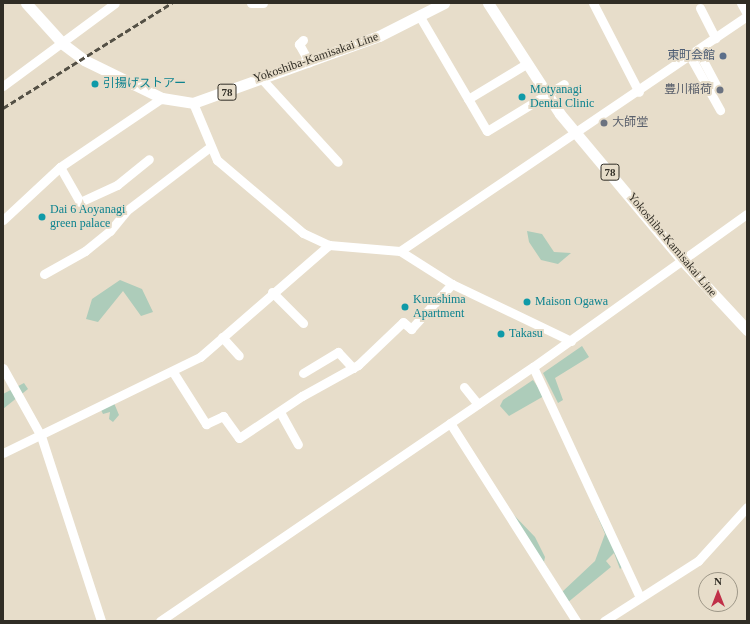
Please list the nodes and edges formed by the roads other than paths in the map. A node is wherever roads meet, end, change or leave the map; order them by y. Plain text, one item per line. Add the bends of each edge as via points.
1 (115, 3) edge
2 (251, 3) edge
3 (263, 3) edge
4 (444, 3) edge
5 (488, 3) edge
6 (593, 3) edge
7 (741, 3) edge
8 (29, 4) edge
9 (700, 8) dead end
10 (747, 15) edge
11 (420, 17) junction
12 (716, 38) junction
13 (303, 40) dead end
14 (63, 44) junction
15 (694, 53) junction
16 (309, 62) junction
17 (526, 64) junction
18 (260, 77) junction
19 (564, 84) dead end
20 (3, 86) edge
21 (717, 86) dead end
22 (639, 92) junction
23 (547, 95) junction
24 (162, 98) junction
25 (468, 99) junction
26 (193, 103) junction
27 (720, 110) dead end
28 (578, 133) junction
29 (210, 147) junction
30 (148, 159) dead end
31 (338, 162) dead end
32 (60, 167) junction
33 (747, 214) edge
34 (3, 220) edge
35 (329, 245) junction
36 (400, 251) junction
37 (682, 260) junction
38 (44, 274) dead end
39 (452, 284) junction
40 (272, 292) junction
41 (303, 323) dead end
42 (747, 330) edge
43 (222, 337) junction
44 (571, 341) junction
45 (239, 356) dead end
46 (533, 367) junction
47 (3, 368) edge
48 (353, 368) junction
49 (173, 372) junction
50 (303, 373) dead end
51 (464, 387) dead end
52 (478, 404) junction
53 (280, 412) junction
54 (450, 423) junction
55 (41, 436) junction
56 (298, 444) dead end
57 (3, 453) edge
58 (747, 507) edge
59 (640, 597) junction
60 (101, 621) edge
61 (160, 621) edge
62 (575, 621) edge
63 (604, 621) edge

1 - 14 street
2 - 3 street
4 - 11 main road, Yokoshiba-Kamisakai Line / 78
5 - 17 main road, Yokoshiba-Kamisakai Line / 78
6 - 22 street
7 - 10 street
8 - 14 main road, Yokoshiba-Kamisakai Line / 78
9 - 12 street
10 - 12 street
11 - 16 main road, Yokoshiba-Kamisakai Line / 78
11 - 25 street
12 - 15 street
13 - 16 street via 299,44
14 - 20 street
14 - 24 main road, Yokoshiba-Kamisakai Line / 78 via 84,60
15 - 21 street
15 - 22 street
15 - 27 street
16 - 18 main road, Yokoshiba-Kamisakai Line / 78
17 - 23 main road, Yokoshiba-Kamisakai Line / 78
17 - 25 street
18 - 26 main road, Yokoshiba-Kamisakai Line / 78 via 215,98
18 - 31 street
19 - 23 street
22 - 28 street
23 - 25 street via 487,131
23 - 28 main road, Yokoshiba-Kamisakai Line / 78
24 - 26 main road, Yokoshiba-Kamisakai Line / 78
24 - 32 street
26 - 29 street
28 - 36 street
28 - 37 main road, Yokoshiba-Kamisakai Line / 78
29 - 35 street via 217,160 278,214
29 - 38 street via 126,211 110,231 85,251
30 - 32 street via 117,185 80,202
32 - 34 street
33 - 37 street
35 - 36 street
35 - 40 street
36 - 39 street
37 - 42 main road, Yokoshiba-Kamisakai Line / 78
37 - 44 street
39 - 44 street
39 - 48 street via 411,329 402,322
40 - 41 street
40 - 43 street
43 - 45 street
43 - 49 street via 200,357
44 - 46 street
46 - 52 street
46 - 59 street
47 - 55 street
48 - 50 street via 338,352
48 - 53 street
49 - 53 street via 206,424 223,416 239,438
49 - 55 street
51 - 52 street
52 - 54 street
53 - 56 street
54 - 61 street
54 - 62 street
55 - 57 street
55 - 60 street
58 - 59 street via 698,561
59 - 63 street

